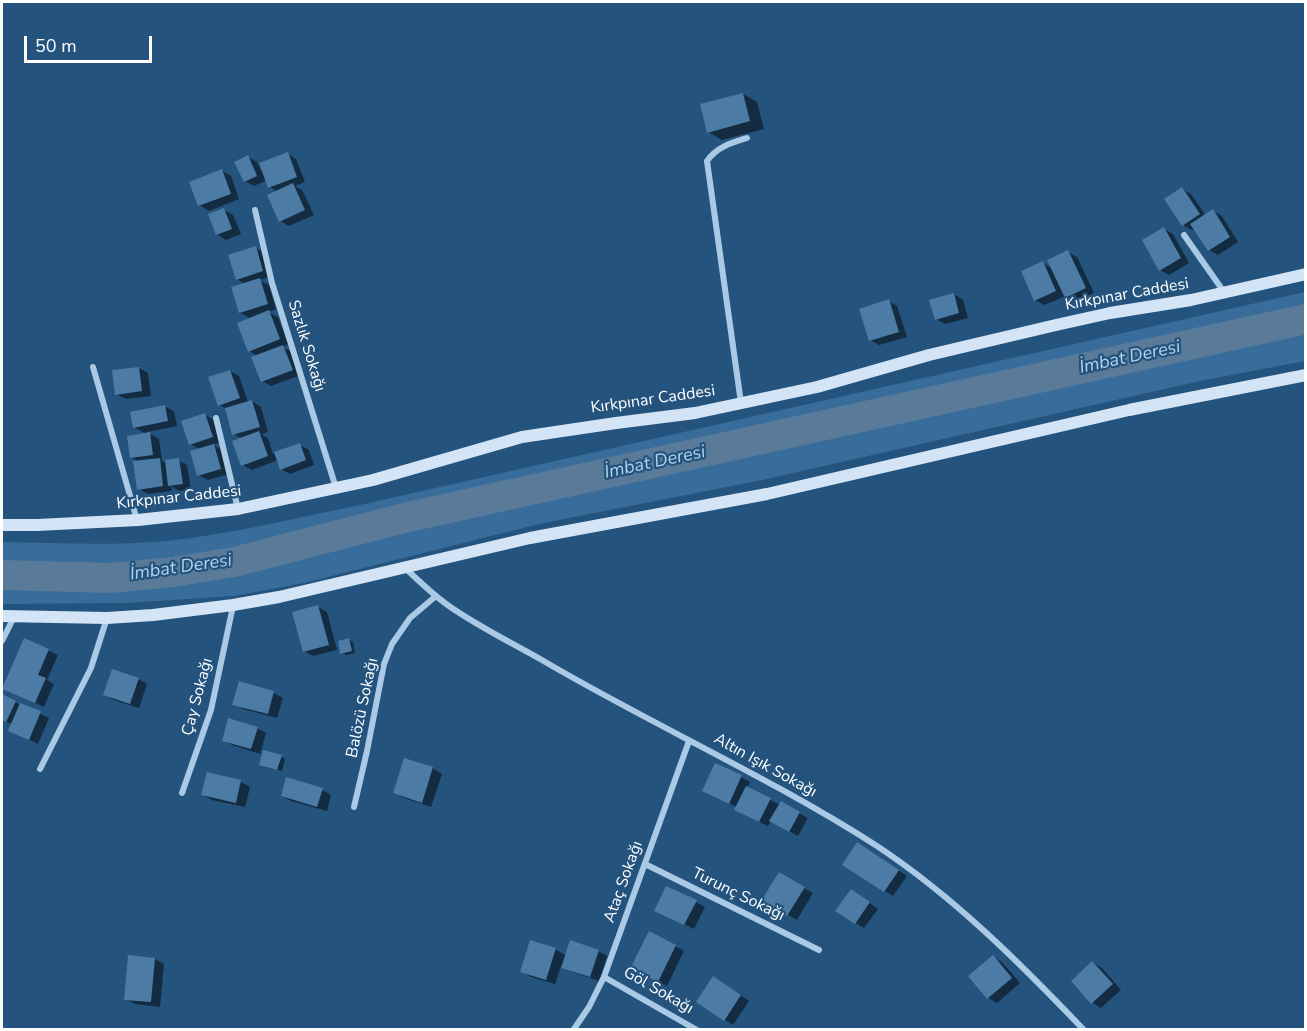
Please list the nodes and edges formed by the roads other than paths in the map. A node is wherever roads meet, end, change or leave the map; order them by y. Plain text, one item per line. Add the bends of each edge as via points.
1 (747, 138) dead end
2 (255, 210) dead end
3 (1184, 235) dead end
4 (1305, 274) edge
5 (1224, 292) junction
6 (93, 367) dead end
7 (1305, 375) edge
8 (741, 403) junction
9 (216, 418) dead end
10 (336, 488) junction
11 (238, 509) junction
12 (138, 520) junction
13 (2, 525) edge
14 (403, 567) junction
15 (436, 596) junction
16 (233, 605) junction
17 (8, 616) edge
18 (107, 618) junction
19 (2, 641) edge
20 (689, 741) junction
21 (40, 769) dead end
22 (182, 793) dead end
23 (354, 807) dead end
24 (645, 864) junction
25 (819, 950) dead end
26 (604, 977) junction
27 (574, 1029) edge
28 (697, 1029) edge
29 (1084, 1029) edge

1 - 8 street via 722,146 707,161
2 - 10 street, Sazlık Sokağı via 275,291
3 - 5 street
4 - 5 street, Kırkpınar Caddesi
5 - 8 street, Kırkpınar Caddesi via 1056,325
6 - 12 street
7 - 14 street via 1129,410 767,494 530,538
8 - 10 street, Kırkpınar Caddesi via 522,437
9 - 11 street
10 - 11 street, Kırkpınar Caddesi
11 - 12 street, Kırkpınar Caddesi
12 - 13 street, Kırkpınar Caddesi
14 - 15 street, Altın Işık Sokağı
14 - 16 street
15 - 20 street, Altın Işık Sokağı via 598,693
15 - 23 street, Balözü Sokağı via 410,618 384,664
16 - 18 street
16 - 22 street, Çay Sokağı via 211,710
17 - 18 street
17 - 19 street
18 - 21 street via 91,668
20 - 24 street, Ataç Sokağı
20 - 29 street, Altın Işık Sokağı via 812,807 910,869 952,902
24 - 25 street, Turunç Sokağı
24 - 26 street, Ataç Sokağı
26 - 27 street, Ataç Sokağı
26 - 28 street, Göl Sokağı

